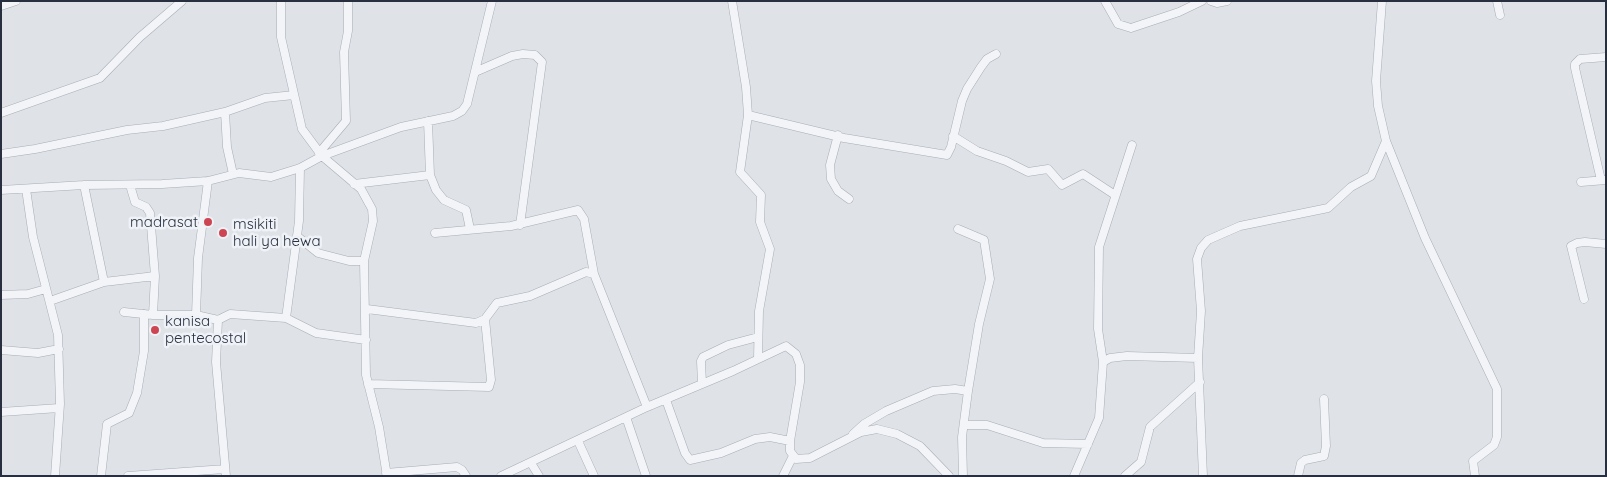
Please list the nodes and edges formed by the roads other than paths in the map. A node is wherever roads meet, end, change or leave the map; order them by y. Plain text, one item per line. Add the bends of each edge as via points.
1 (16, 1) edge
2 (182, 1) edge
3 (281, 1) edge
4 (348, 1) edge
5 (492, 1) edge
6 (732, 1) edge
7 (1104, 1) edge
8 (1202, 1) edge
9 (1211, 1) edge
10 (1227, 1) edge
11 (1382, 1) edge
12 (1497, 1) edge
13 (1, 6) edge
14 (1500, 15) dead end
15 (996, 54) dead end
16 (1606, 57) edge
17 (475, 72) junction
18 (294, 95) junction
19 (225, 112) junction
20 (1, 113) edge
21 (748, 115) junction
22 (428, 121) junction
23 (838, 135) junction
24 (953, 136) junction
25 (1386, 141) junction
26 (1132, 146) dead end
27 (1, 154) edge
28 (320, 155) junction
29 (300, 168) junction
30 (233, 174) junction
31 (430, 176) junction
32 (1604, 180) edge
33 (208, 181) junction
34 (1581, 182) dead end
35 (354, 184) junction
36 (84, 185) junction
37 (130, 185) junction
38 (26, 189) junction
39 (1, 190) edge
40 (1115, 195) junction
41 (849, 199) dead end
42 (520, 224) junction
43 (470, 229) junction
44 (958, 230) dead end
45 (435, 233) dead end
46 (297, 236) junction
47 (1606, 244) edge
48 (364, 261) junction
49 (594, 274) junction
50 (155, 276) junction
51 (104, 282) junction
52 (46, 289) junction
53 (1, 296) edge
54 (1584, 299) dead end
55 (50, 301) junction
56 (367, 309) junction
57 (124, 312) dead end
58 (144, 314) junction
59 (153, 315) junction
60 (196, 315) junction
61 (286, 318) junction
62 (218, 320) junction
63 (485, 320) junction
64 (758, 337) junction
65 (366, 340) junction
66 (59, 349) junction
67 (1, 350) edge
68 (1198, 358) junction
69 (758, 359) junction
70 (1103, 362) junction
71 (1200, 382) junction
72 (368, 384) junction
73 (702, 384) junction
74 (968, 391) junction
75 (1324, 399) dead end
76 (666, 400) junction
77 (648, 407) junction
78 (60, 408) junction
79 (1, 412) edge
80 (626, 417) junction
81 (964, 425) junction
82 (850, 438) junction
83 (790, 440) junction
84 (578, 441) junction
85 (1088, 444) junction
86 (793, 456) junction
87 (531, 463) junction
88 (226, 472) edge
89 (386, 474) edge
90 (55, 476) edge
91 (101, 476) edge
92 (128, 476) edge
93 (466, 476) edge
94 (501, 476) edge
95 (539, 476) edge
96 (594, 476) edge
97 (646, 476) edge
98 (783, 476) edge
99 (949, 476) edge
100 (964, 476) edge
101 (1074, 476) edge
102 (1125, 476) edge
103 (1203, 476) edge
104 (1298, 476) edge
105 (1475, 476) edge

1 - 13 street
2 - 20 street via 140,37 100,78
3 - 18 street via 281,37
4 - 28 street via 344,61 347,117
5 - 17 street
6 - 21 street
7 - 8 street via 1118,24 1131,28
9 - 10 street via 1216,4
11 - 25 street via 1376,81
12 - 14 street
15 - 24 street via 981,67 967,89
16 - 32 street via 1580,59 1575,64
17 - 22 street via 464,110 453,116
17 - 42 street via 523,54 536,55 542,62
18 - 19 street via 265,98
18 - 28 street via 304,135
19 - 27 street
19 - 30 street
21 - 23 street
21 - 64 street via 740,172 761,195 760,222 770,249 759,311
22 - 28 street
22 - 31 street
23 - 24 street via 946,155
23 - 41 street via 830,165 831,179 838,191
24 - 40 street via 977,151 1028,172 1049,169 1062,185 1084,174
25 - 68 street via 1371,176 1351,187 1325,210 1240,226 1204,243 1197,259 1201,311
25 - 105 street via 1424,238 1497,389 1497,437 1494,445 1473,461
26 - 40 street
28 - 29 street
28 - 35 street
29 - 30 street via 271,177
29 - 46 street
30 - 33 street
31 - 35 street
31 - 43 street via 440,198 466,210
32 - 34 street
33 - 37 street
33 - 60 street via 198,258
35 - 48 street via 365,194 372,209
36 - 37 street
36 - 38 street
36 - 51 street
37 - 50 street via 135,202 150,213
38 - 39 street
38 - 52 street via 33,237
40 - 70 street via 1099,248 1098,329
42 - 43 street
42 - 49 street via 580,211
43 - 45 street
44 - 74 street via 984,240 990,279
46 - 48 street via 318,254
46 - 61 street
47 - 54 street via 1585,242 1571,246
48 - 56 street
49 - 63 street via 586,272 530,296 497,303
49 - 77 street
50 - 51 street
50 - 59 street
51 - 55 street
52 - 53 street
52 - 55 street
55 - 66 street
56 - 63 street via 476,323
56 - 65 street
57 - 58 street
58 - 59 street
58 - 91 street via 144,351 137,393 131,411 106,424
59 - 60 street
60 - 62 street
61 - 62 street via 230,314
61 - 65 street via 316,333
62 - 88 street via 216,362
63 - 72 street via 490,386
64 - 69 street
64 - 73 street via 716,349 703,357
65 - 72 street
66 - 67 street via 38,353
66 - 78 street
68 - 70 street via 1127,356
68 - 71 street
69 - 73 street
69 - 83 street via 786,346 798,358 800,382
70 - 85 street via 1099,418
71 - 102 street via 1150,426 1141,462
71 - 103 street
72 - 89 street
73 - 76 street
74 - 81 street
74 - 82 street via 933,391 886,411 864,424
75 - 104 street via 1325,452 1321,458 1308,458 1301,462
76 - 77 street
76 - 83 street via 690,460 721,453 755,439
77 - 80 street
78 - 79 street
78 - 90 street
80 - 84 street
80 - 97 street
81 - 85 street via 987,425 1043,443
81 - 100 street
82 - 86 street via 810,458 800,460
82 - 99 street via 873,429 897,434 920,446
83 - 86 street
84 - 87 street
84 - 96 street
85 - 101 street
86 - 98 street
87 - 94 street
87 - 95 street
88 - 92 street
89 - 93 street via 457,468

